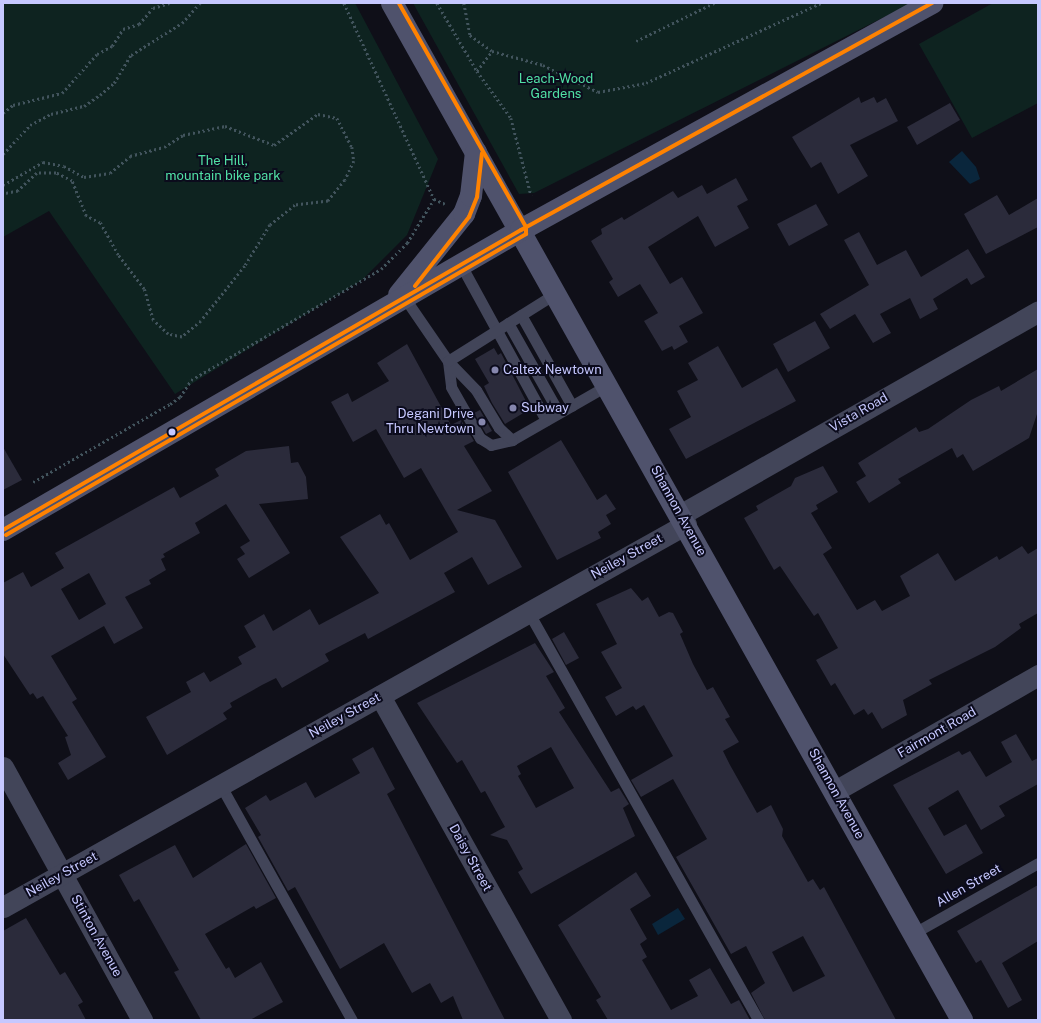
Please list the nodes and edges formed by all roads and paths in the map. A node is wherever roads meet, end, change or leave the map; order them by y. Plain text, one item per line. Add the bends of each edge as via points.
1 (169, 3) edge
2 (200, 3) edge
3 (344, 3) edge
4 (392, 3) edge
5 (437, 3) edge
6 (464, 3) edge
7 (714, 3) edge
8 (821, 3) edge
9 (933, 3) edge
10 (636, 41) dead end
11 (492, 51) junction
12 (477, 72) junction
13 (3, 113) edge
14 (476, 152) junction
15 (3, 154) edge
16 (3, 185) edge
17 (3, 194) edge
18 (531, 195) dead end
19 (434, 199) junction
20 (451, 208) dead end
21 (521, 230) junction
22 (461, 265) junction
23 (556, 293) junction
24 (397, 301) junction
25 (1038, 312) edge
26 (521, 315) junction
27 (508, 323) junction
28 (495, 331) junction
29 (448, 361) junction
30 (608, 385) junction
31 (572, 406) junction
32 (559, 413) junction
33 (546, 420) junction
34 (512, 440) junction
35 (33, 482) dead end
36 (683, 519) junction
37 (3, 530) edge
38 (528, 612) junction
39 (1038, 675) edge
40 (380, 696) junction
41 (3, 767) edge
42 (221, 786) junction
43 (835, 791) junction
44 (1038, 863) edge
45 (62, 875) junction
46 (3, 907) edge
47 (914, 933) junction
48 (142, 1020) edge
49 (352, 1020) edge
50 (561, 1020) edge
51 (758, 1020) edge
52 (962, 1020) edge

1 - 13 path via 153,8 139,24 123,29 112,46 97,54 62,93 13,105
2 - 15 path via 182,23 131,55 114,82 100,95 84,106 58,111 35,122
3 - 19 path
4 - 14 main road, Shannon Avenue
5 - 12 path
6 - 11 path via 470,35
7 - 10 path
8 - 11 path via 646,83 598,92 543,65
9 - 21 main road
11 - 12 path
12 - 18 path via 511,118
14 - 21 main road, Shannon Avenue
14 - 24 main road via 471,196 464,214
16 - 17 path via 43,162 64,166 84,177 110,173 130,156 164,147 183,135 225,126 274,145 318,114 337,118 352,147 354,161 345,180 328,201 295,206 270,225 246,266 200,321 182,337 168,334 153,320 144,289 118,255 100,223 86,216 72,181 56,173 37,173 18,191
19 - 20 path
19 - 35 path via 407,243 381,269 191,380 180,397 170,404
21 - 22 main road
21 - 23 main road, Shannon Avenue
22 - 24 main road
22 - 28 lane
23 - 26 lane
23 - 30 main road, Shannon Avenue
24 - 29 lane
24 - 37 main road
25 - 36 street, Vista Road
26 - 27 lane
26 - 31 lane
27 - 28 lane
27 - 32 lane
28 - 29 lane
28 - 33 lane
29 - 34 lane via 476,390 499,428
29 - 34 lane via 451,387 480,438 491,445
30 - 31 lane
30 - 36 main road, Shannon Avenue
31 - 32 lane
32 - 33 lane
33 - 34 lane
36 - 38 street, Neiley Street
36 - 43 main road, Shannon Avenue
38 - 40 street, Neiley Street
38 - 51 lane
39 - 43 street, Fairmont Road
40 - 42 street, Neiley Street
40 - 50 street, Daisy Street
41 - 45 street, Stinton Avenue
42 - 45 street, Neiley Street
42 - 49 lane
43 - 47 main road, Shannon Avenue
44 - 47 lane, Allen Street
45 - 46 street, Neiley Street
45 - 48 street, Stinton Avenue
47 - 52 main road, Shannon Avenue

